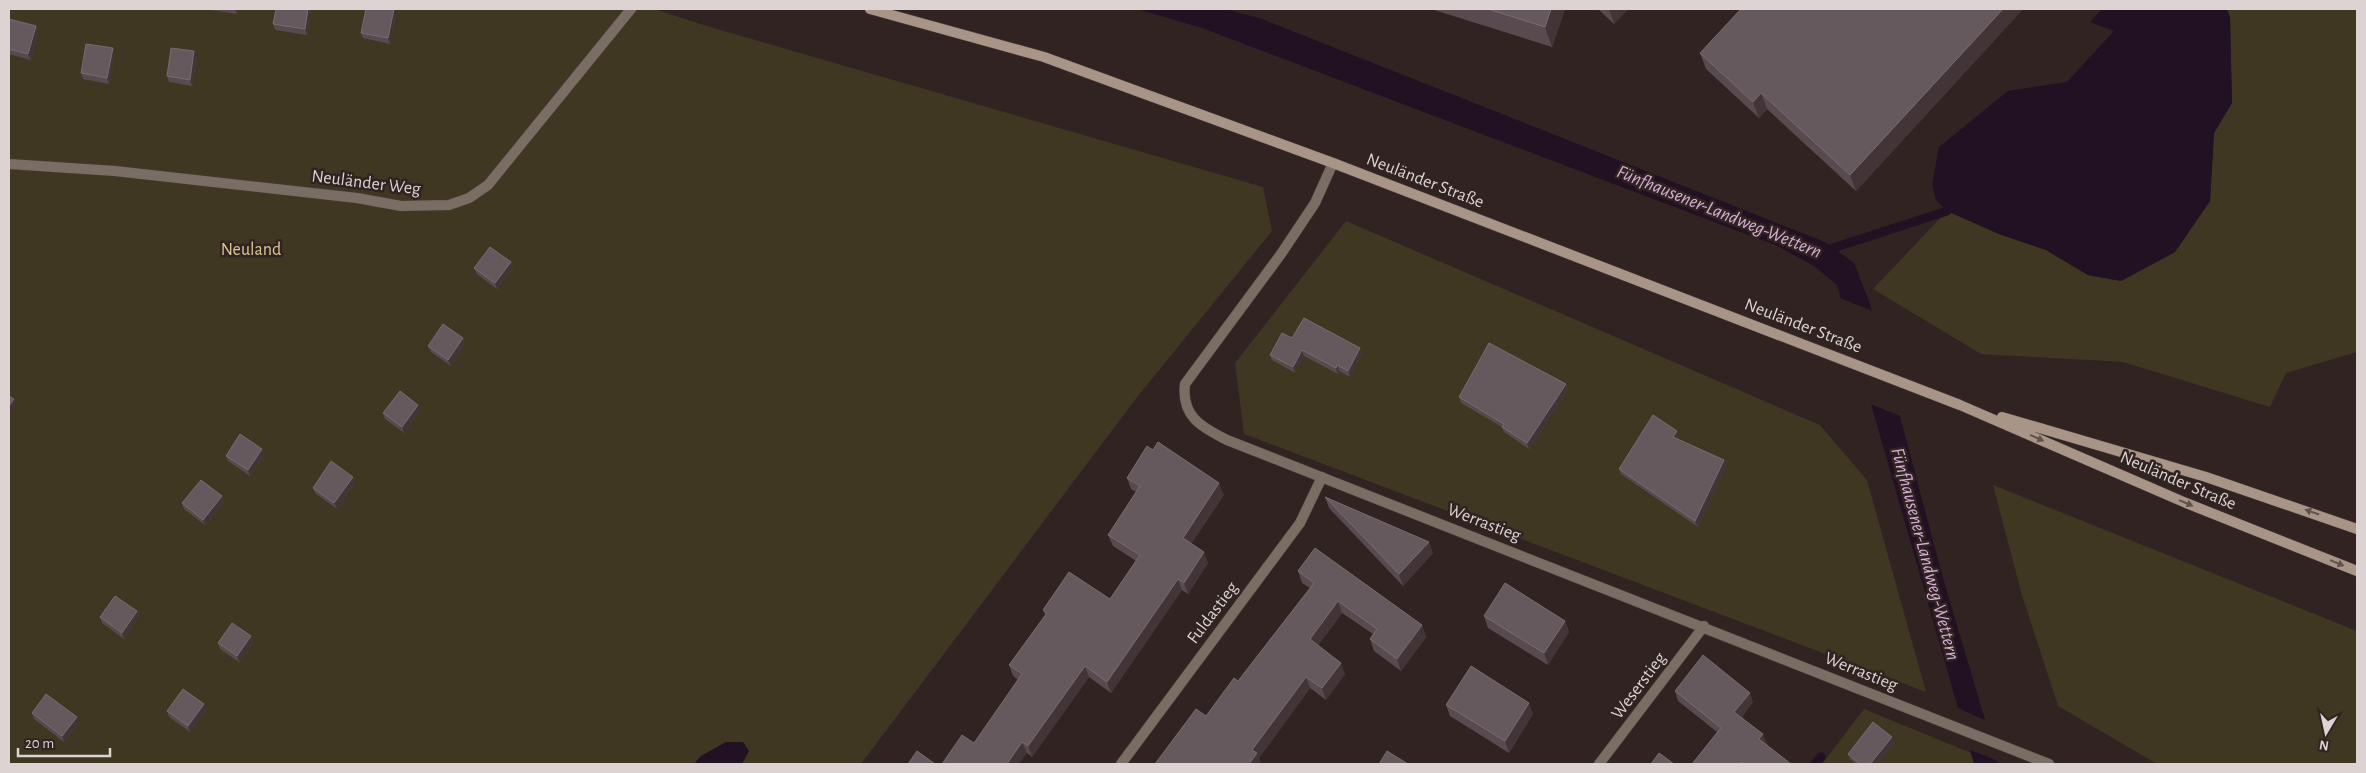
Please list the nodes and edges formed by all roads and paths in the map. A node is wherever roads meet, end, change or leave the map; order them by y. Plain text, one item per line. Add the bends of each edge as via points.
1 (630, 9) edge
2 (870, 9) edge
3 (1333, 163) junction
4 (9, 164) edge
5 (1960, 405) junction
6 (1322, 476) junction
7 (2357, 529) edge
8 (2357, 571) edge
9 (1704, 626) junction
10 (1121, 764) edge
11 (1599, 764) edge
12 (2049, 764) edge

1 - 4 street, Neuländer Weg via 488,185 469,198 449,205 401,206 357,198 115,171
2 - 3 main road, Neuländer Straße via 1044,57
3 - 5 main road, Neuländer Straße
3 - 6 street, Werrastieg via 1315,203 1281,254 1190,374 1183,397 1188,412 1213,433
7 -> 5 main road, Neuländer Straße via 2206,477
5 -> 8 main road, Neuländer Straße via 2186,503
6 - 9 street, Werrastieg
6 - 10 street, Fuldastieg via 1300,523
9 - 11 street, Weserstieg
9 - 12 street, Werrastieg

